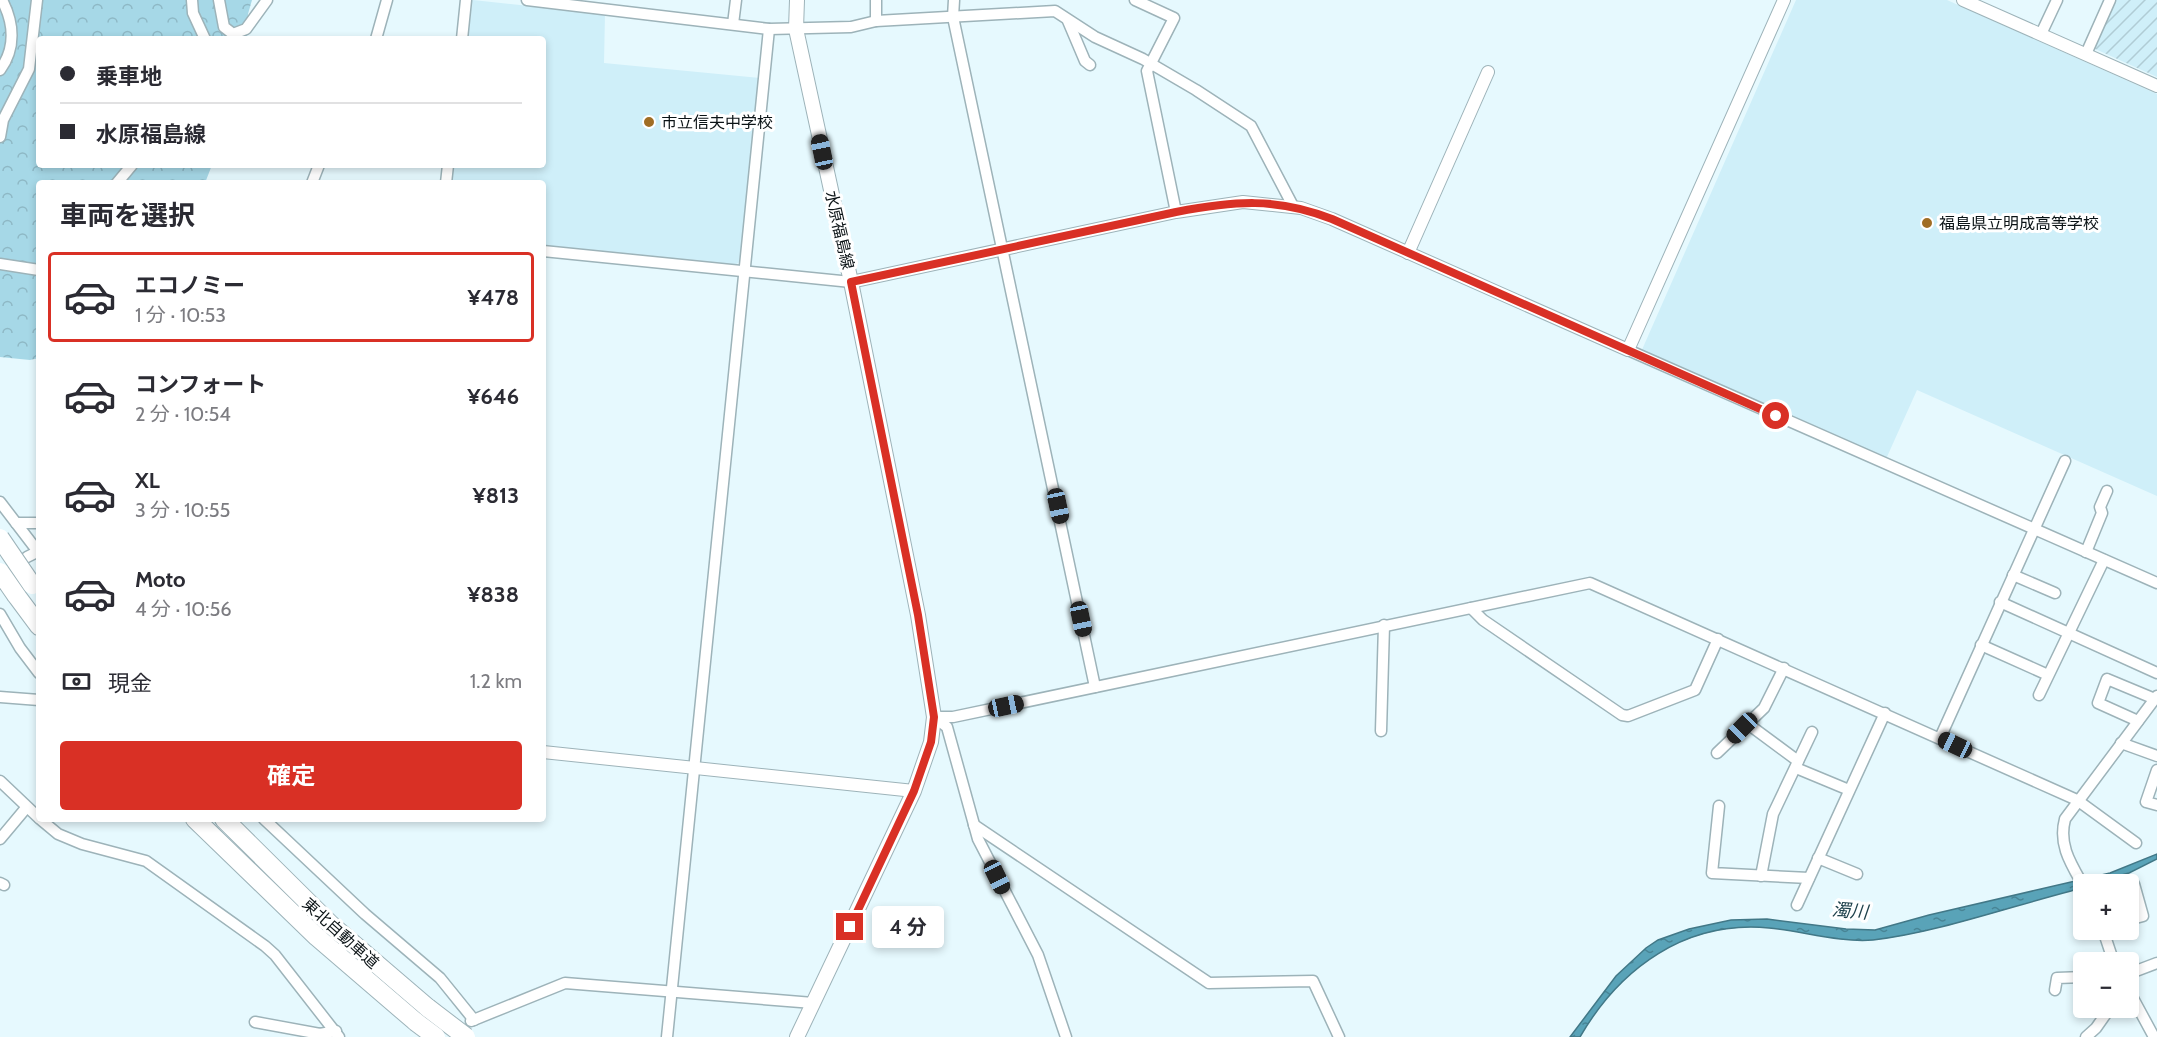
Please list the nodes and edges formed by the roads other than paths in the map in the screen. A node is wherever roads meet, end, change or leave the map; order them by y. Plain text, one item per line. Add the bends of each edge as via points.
1 (2, 0) edge
2 (37, 0) edge
3 (192, 0) edge
4 (219, 0) edge
5 (267, 0) edge
6 (387, 0) edge
7 (466, 0) edge
8 (527, 0) edge
9 (736, 0) edge
10 (797, 0) edge
11 (876, 0) edge
12 (954, 0) edge
13 (1135, 0) edge
14 (1784, 0) edge
15 (2057, 0) edge
16 (2110, 0) edge
17 (1966, 1) edge
18 (1044, 5) edge
19 (614, 6) edge
20 (953, 17) junction
21 (876, 21) junction
22 (1068, 21) junction
23 (733, 24) junction
24 (769, 28) junction
25 (796, 29) junction
26 (2041, 34) junction
27 (204, 36) edge
28 (377, 36) edge
29 (462, 36) edge
30 (2086, 54) junction
31 (1150, 63) junction
32 (1090, 66) dead end
33 (0, 70) edge
34 (1488, 72) dead end
35 (2157, 86) edge
36 (3, 112) edge
37 (0, 137) edge
38 (130, 168) edge
39 (120, 180) edge
40 (1293, 206) junction
41 (1176, 212) junction
42 (1002, 248) junction
43 (546, 251) edge
44 (1408, 252) junction
45 (0, 264) edge
46 (36, 270) edge
47 (743, 272) junction
48 (851, 282) junction
49 (1628, 350) junction
50 (2065, 462) dead end
51 (2107, 491) dead end
52 (0, 502) edge
53 (16, 523) junction
54 (36, 523) edge
55 (2033, 530) junction
56 (0, 538) edge
57 (36, 548) edge
58 (2086, 552) junction
59 (36, 553) edge
60 (27, 557) dead end
61 (2104, 560) junction
62 (0, 572) edge
63 (2013, 575) junction
64 (2157, 583) edge
65 (36, 590) edge
66 (2055, 593) dead end
67 (2000, 602) junction
68 (1471, 608) junction
69 (0, 614) edge
70 (36, 622) edge
71 (1384, 625) junction
72 (2069, 632) junction
73 (1718, 639) junction
74 (1981, 645) junction
75 (1784, 668) junction
76 (36, 669) edge
77 (2157, 673) edge
78 (2048, 675) junction
79 (1095, 687) junction
80 (2039, 695) dead end
81 (0, 697) edge
82 (2156, 697) edge
83 (36, 700) edge
84 (1885, 713) junction
85 (934, 717) junction
86 (2138, 721) junction
87 (1748, 724) junction
88 (1381, 731) dead end
89 (1812, 732) dead end
90 (1940, 738) junction
91 (2121, 743) junction
92 (546, 752) edge
93 (1717, 753) dead end
94 (2157, 756) edge
95 (1797, 764) junction
96 (693, 767) junction
97 (2157, 770) edge
98 (0, 781) edge
99 (1849, 790) junction
100 (914, 791) junction
101 (2077, 800) junction
102 (2157, 805) edge
103 (1719, 807) dead end
104 (26, 808) junction
105 (36, 816) edge
106 (43, 822) edge
107 (198, 822) edge
108 (227, 822) edge
109 (267, 822) edge
110 (974, 825) junction
111 (0, 839) edge
112 (2136, 843) dead end
113 (1818, 858) junction
114 (1857, 874) dead end
115 (2076, 874) edge
116 (1761, 876) junction
117 (1809, 878) junction
118 (2139, 902) edge
119 (1797, 904) dead end
120 (2139, 917) edge
121 (2155, 967) edge
122 (2139, 971) edge
123 (2073, 977) edge
124 (672, 990) junction
125 (2055, 990) dead end
126 (813, 1003) junction
127 (2139, 1008) edge
128 (422, 1015) junction
129 (2104, 1018) edge
130 (255, 1022) dead end
131 (470, 1026) edge
132 (275, 1032) edge
133 (307, 1034) edge
134 (337, 1034) edge
135 (2155, 1035) edge
136 (436, 1037) edge
137 (667, 1037) edge
138 (797, 1037) edge
139 (1066, 1037) edge
140 (1339, 1037) edge
141 (2086, 1037) edge

1 - 33 street via 12,30 8,58
2 - 36 street via 29,69
3 - 27 street via 193,13
4 - 5 street via 224,27 233,34 246,29
6 - 28 street
7 - 29 street
8 - 19 street
9 - 23 street
10 - 25 main road, 水原福島線
11 - 21 street
12 - 20 street
13 - 31 street via 1174,18
14 - 49 street
15 - 26 street
16 - 30 street
17 - 26 street
18 - 20 street
18 - 22 street
19 - 23 street
20 - 21 street
20 - 42 street
21 - 25 street via 851,27
22 - 31 street
22 - 32 street
23 - 24 street
24 - 25 street
24 - 47 street
25 - 48 main road, 水原福島線
26 - 30 street
30 - 35 street
31 - 40 street via 1251,126
31 - 41 street via 1147,71
34 - 44 street
36 - 37 street
38 - 39 street
40 - 41 street via 1243,202
40 - 44 street
41 - 42 street
42 - 48 street
42 - 79 street
43 - 47 street
44 - 49 street
45 - 46 street
47 - 48 street
47 - 96 street
48 - 85 main road, 水原福島線 via 920,625
49 - 55 street
50 - 55 street
51 - 58 street
52 - 53 street
53 - 54 street
53 - 57 street
55 - 58 street
55 - 63 street
56 - 65 highway, bridge
58 - 61 street
59 - 60 street
61 - 64 street
61 - 72 street
62 - 70 highway, bridge
63 - 66 street
63 - 67 street
67 - 72 street
67 - 74 street
68 - 71 street
68 - 73 street via 1590,583
68 - 73 street via 1622,716 1695,690
69 - 76 street
71 - 79 street
71 - 88 street
72 - 77 street
72 - 78 street
73 - 75 street
74 - 78 street
74 - 90 street
75 - 84 street
75 - 87 street via 1772,696
78 - 80 street
79 - 85 street via 953,717
81 - 83 street
82 - 86 street
82 - 86 street via 2107,679 2098,704
84 - 90 street
84 - 99 street
85 - 100 main road, 水原福島線 via 931,742
85 - 110 street via 947,728
86 - 91 street
87 - 93 street
87 - 95 street
89 - 95 street
90 - 101 street
91 - 94 street
91 - 101 street
92 - 96 street
95 - 99 street
95 - 116 street via 1773,814
96 - 100 street
96 - 124 street
97 - 102 street via 2146,802
98 - 104 street
99 - 113 street
100 - 126 main road, 水原福島線
101 - 112 street
101 - 115 street via 2061,832 2063,848
103 - 116 street via 1712,873
104 - 105 street
104 - 111 street
106 - 134 street via 58,834 82,844 146,861 265,946
107 - 128 highway, 東北自動車道 via 317,937
108 - 128 highway, 東北自動車道
109 - 131 street via 440,978
110 - 139 street via 1038,955
110 - 140 street via 1209,983 1313,981
113 - 114 street
113 - 117 street
116 - 117 street
117 - 119 street
118 - 120 street via 2143,916
121 - 122 street
123 - 125 street via 2057,978
124 - 126 street
124 - 131 street via 565,983
124 - 137 street
126 - 138 main road, 水原福島線
127 - 135 street
128 - 131 highway, 東北自動車道, bridge
128 - 136 highway, 東北自動車道, bridge
129 - 141 street
130 - 132 street
132 - 133 street
133 - 134 street

